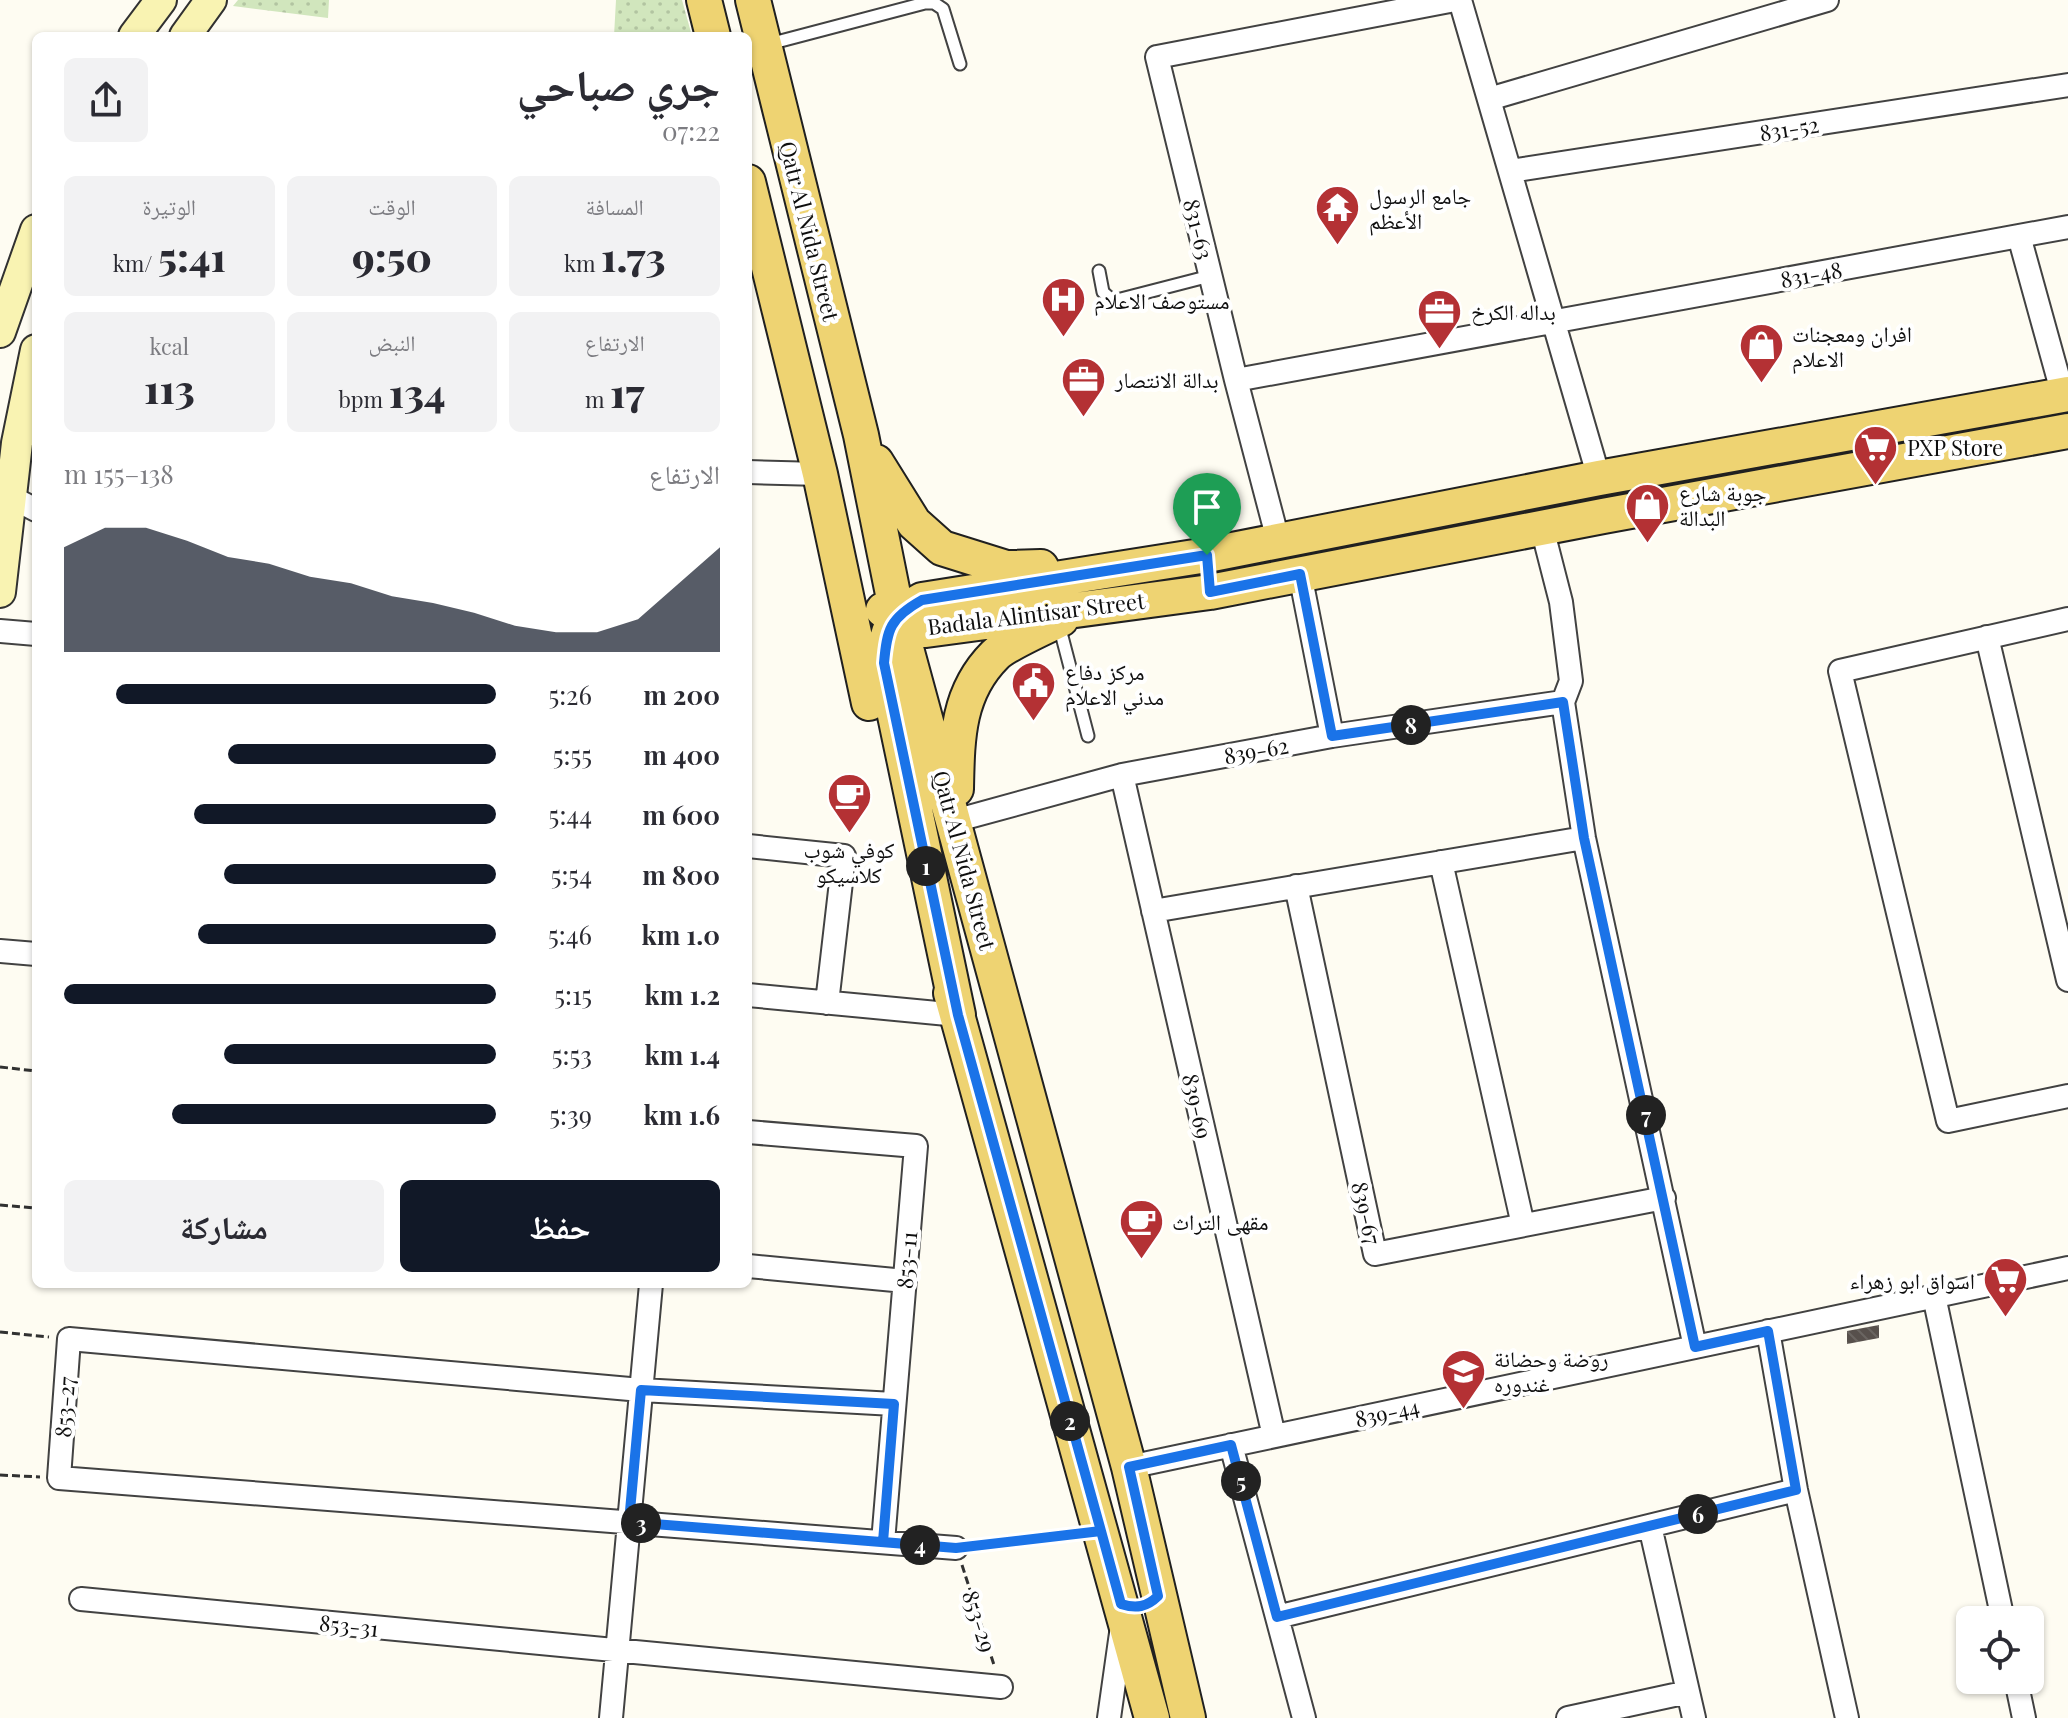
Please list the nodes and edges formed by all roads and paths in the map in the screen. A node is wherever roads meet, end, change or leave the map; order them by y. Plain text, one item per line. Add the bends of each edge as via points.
1 (161, 0) edge
2 (211, 0) edge
3 (704, 0) edge
4 (753, 0) edge
5 (1457, 0) edge
6 (1827, 0) edge
7 (1780, 7) edge
8 (137, 32) edge
9 (188, 32) edge
10 (712, 32) edge
11 (764, 45) junction
12 (960, 64) dead end
13 (2068, 85) edge
14 (1489, 99) junction
15 (1510, 171) junction
16 (752, 202) edge
17 (2068, 227) edge
18 (2019, 236) junction
19 (32, 241) edge
20 (1099, 271) dead end
21 (1210, 276) junction
22 (1554, 321) junction
23 (0, 332) edge
24 (32, 359) edge
25 (1236, 380) junction
26 (2066, 395) edge
27 (12, 406) edge
28 (2068, 431) edge
29 (861, 435) junction
30 (752, 472) edge
31 (820, 474) junction
32 (1599, 478) junction
33 (24, 503) edge
34 (1542, 528) junction
35 (1278, 540) junction
36 (1207, 555) junction
37 (1149, 564) junction
38 (1300, 574) junction
39 (0, 592) edge
40 (1210, 592) junction
41 (1095, 605) junction
42 (898, 619) junction
43 (2068, 619) edge
44 (1058, 620) junction
45 (0, 631) edge
46 (32, 634) edge
47 (1987, 637) junction
48 (1563, 702) junction
49 (1088, 736) dead end
50 (1332, 736) junction
51 (1122, 775) junction
52 (954, 821) junction
53 (1584, 838) junction
54 (752, 846) edge
55 (1441, 862) junction
56 (1296, 886) junction
57 (1153, 911) junction
58 (0, 951) edge
59 (32, 954) edge
60 (2068, 980) edge
61 (752, 995) edge
62 (827, 1003) junction
63 (958, 1015) junction
64 (0, 1067) edge
65 (32, 1071) edge
66 (2068, 1096) edge
67 (752, 1132) edge
68 (1664, 1198) junction
69 (0, 1205) edge
70 (32, 1208) edge
71 (1523, 1225) junction
72 (752, 1266) edge
73 (2067, 1271) edge
74 (905, 1281) junction
75 (651, 1288) edge
76 (1934, 1296) junction
77 (1768, 1331) junction
78 (0, 1332) edge
79 (69, 1339) junction
80 (1695, 1347) junction
81 (641, 1390) junction
82 (894, 1404) junction
83 (1274, 1436) junction
84 (1231, 1445) junction
85 (1129, 1467) junction
86 (0, 1475) edge
87 (59, 1478) junction
88 (1796, 1490) junction
89 (629, 1522) junction
90 (1650, 1526) junction
91 (1101, 1531) junction
92 (883, 1542) junction
93 (956, 1548) junction
94 (1158, 1596) junction
95 (81, 1599) dead end
96 (2000, 1606) edge
97 (1277, 1617) junction
98 (1125, 1620) junction
99 (1167, 1633) junction
100 (617, 1652) junction
101 (1001, 1687) joint
102 (1688, 1692) junction
103 (2019, 1694) edge
104 (611, 1718) edge
105 (1109, 1718) edge
106 (1152, 1718) edge
107 (1188, 1718) edge
108 (1304, 1718) edge
109 (1568, 1718) edge
110 (1694, 1718) edge
111 (1847, 1718) edge
112 (2024, 1718) edge

1 - 8 main road
2 - 9 main road
3 - 10 main road
4 - 11 main road, Qatr Al Nida Street
5 - 14 street
5 - 21 street, 831-63 via 1157,57
6 - 7 street
7 - 14 street
11 - 12 lane via 934,3 943,9
11 - 29 main road, Qatr Al Nida Street
13 - 15 street, 831-52
14 - 15 street
15 - 22 street
16 - 31 main road
17 - 18 street, 831-48
18 - 22 street, 831-48
18 - 26 street
19 - 23 main road
20 - 21 lane via 1103,292 1113,301
21 - 25 street, 831-63
22 - 25 street, 831-48
22 - 32 street
24 - 27 main road
25 - 35 street, 831-63
26 - 32 main road, Badala Alintisar Street
27 - 33 main road
28 - 34 main road, Badala Alintisar Street
29 - 37 main road via 914,523 942,548 1006,568
29 - 42 main road, Qatr Al Nida Street
30 - 31 street
31 - 42 main road via 867,593
31 - 63 main road via 883,768
32 - 35 main road, Badala Alintisar Street
33 - 39 main road
34 - 38 main road, Badala Alintisar Street
34 - 48 street via 1561,602 1571,681
35 - 36 main road, Badala Alintisar Street
36 - 37 main road, Badala Alintisar Street
36 - 40 main road
37 - 42 main road, Badala Alintisar Street via 922,600
38 - 40 main road, Badala Alintisar Street
38 - 50 street
40 - 41 main road, Badala Alintisar Street
41 - 42 main road, Badala Alintisar Street via 926,630
41 - 44 main road
42 - 52 main road, Qatr Al Nida Street
42 - 63 main road via 887,632 884,663
43 - 47 street
44 - 49 lane
44 - 52 main road via 996,654 967,693 958,728
45 - 46 street
47 - 60 street
47 - 66 street via 1840,671 1948,1121
48 - 50 street, 839-62
48 - 53 street
50 - 51 street, 839-62
51 - 52 street, 839-62
51 - 57 street, 839-69
52 - 85 main road, Qatr Al Nida Street
53 - 55 street
53 - 68 street
54 - 62 street via 844,856
55 - 56 street
55 - 71 street
56 - 57 street
56 - 71 street, 839-67 via 1375,1254
57 - 83 street, 839-69
58 - 59 street
61 - 62 street
62 - 63 street
63 - 91 main road
64 - 65 path
67 - 74 street, 853-11 via 916,1146
68 - 71 street, 839-67
68 - 80 street
69 - 70 path
72 - 74 street
73 - 76 street, 839-44
74 - 82 street, 853-11
75 - 81 street
76 - 77 street, 839-44
76 - 96 street
77 - 80 street, 839-44
77 - 88 street
78 - 79 path
79 - 81 street
79 - 87 street, 853-27
80 - 83 street, 839-44
81 - 82 street
81 - 89 street
82 - 92 street, 853-11
83 - 84 street, 839-44
84 - 85 street, 839-44
84 - 97 street
85 - 94 main road, Qatr Al Nida Street
86 - 87 path
87 - 89 street
88 - 90 street
88 - 111 street
89 - 92 street
89 - 100 street
90 - 97 street
90 - 102 street
91 - 93 path
91 - 98 main road
92 - 93 street
93 - 101 path, 853-29
94 - 98 main road
94 - 99 main road, Qatr Al Nida Street
95 - 100 street, 853-31
97 - 108 street
98 - 99 main road via 1134,1635 1151,1628
98 - 105 street
98 - 106 main road
99 - 107 main road, Qatr Al Nida Street
100 - 101 street, 853-31
100 - 104 street
102 - 109 street
102 - 110 street
103 - 112 street

